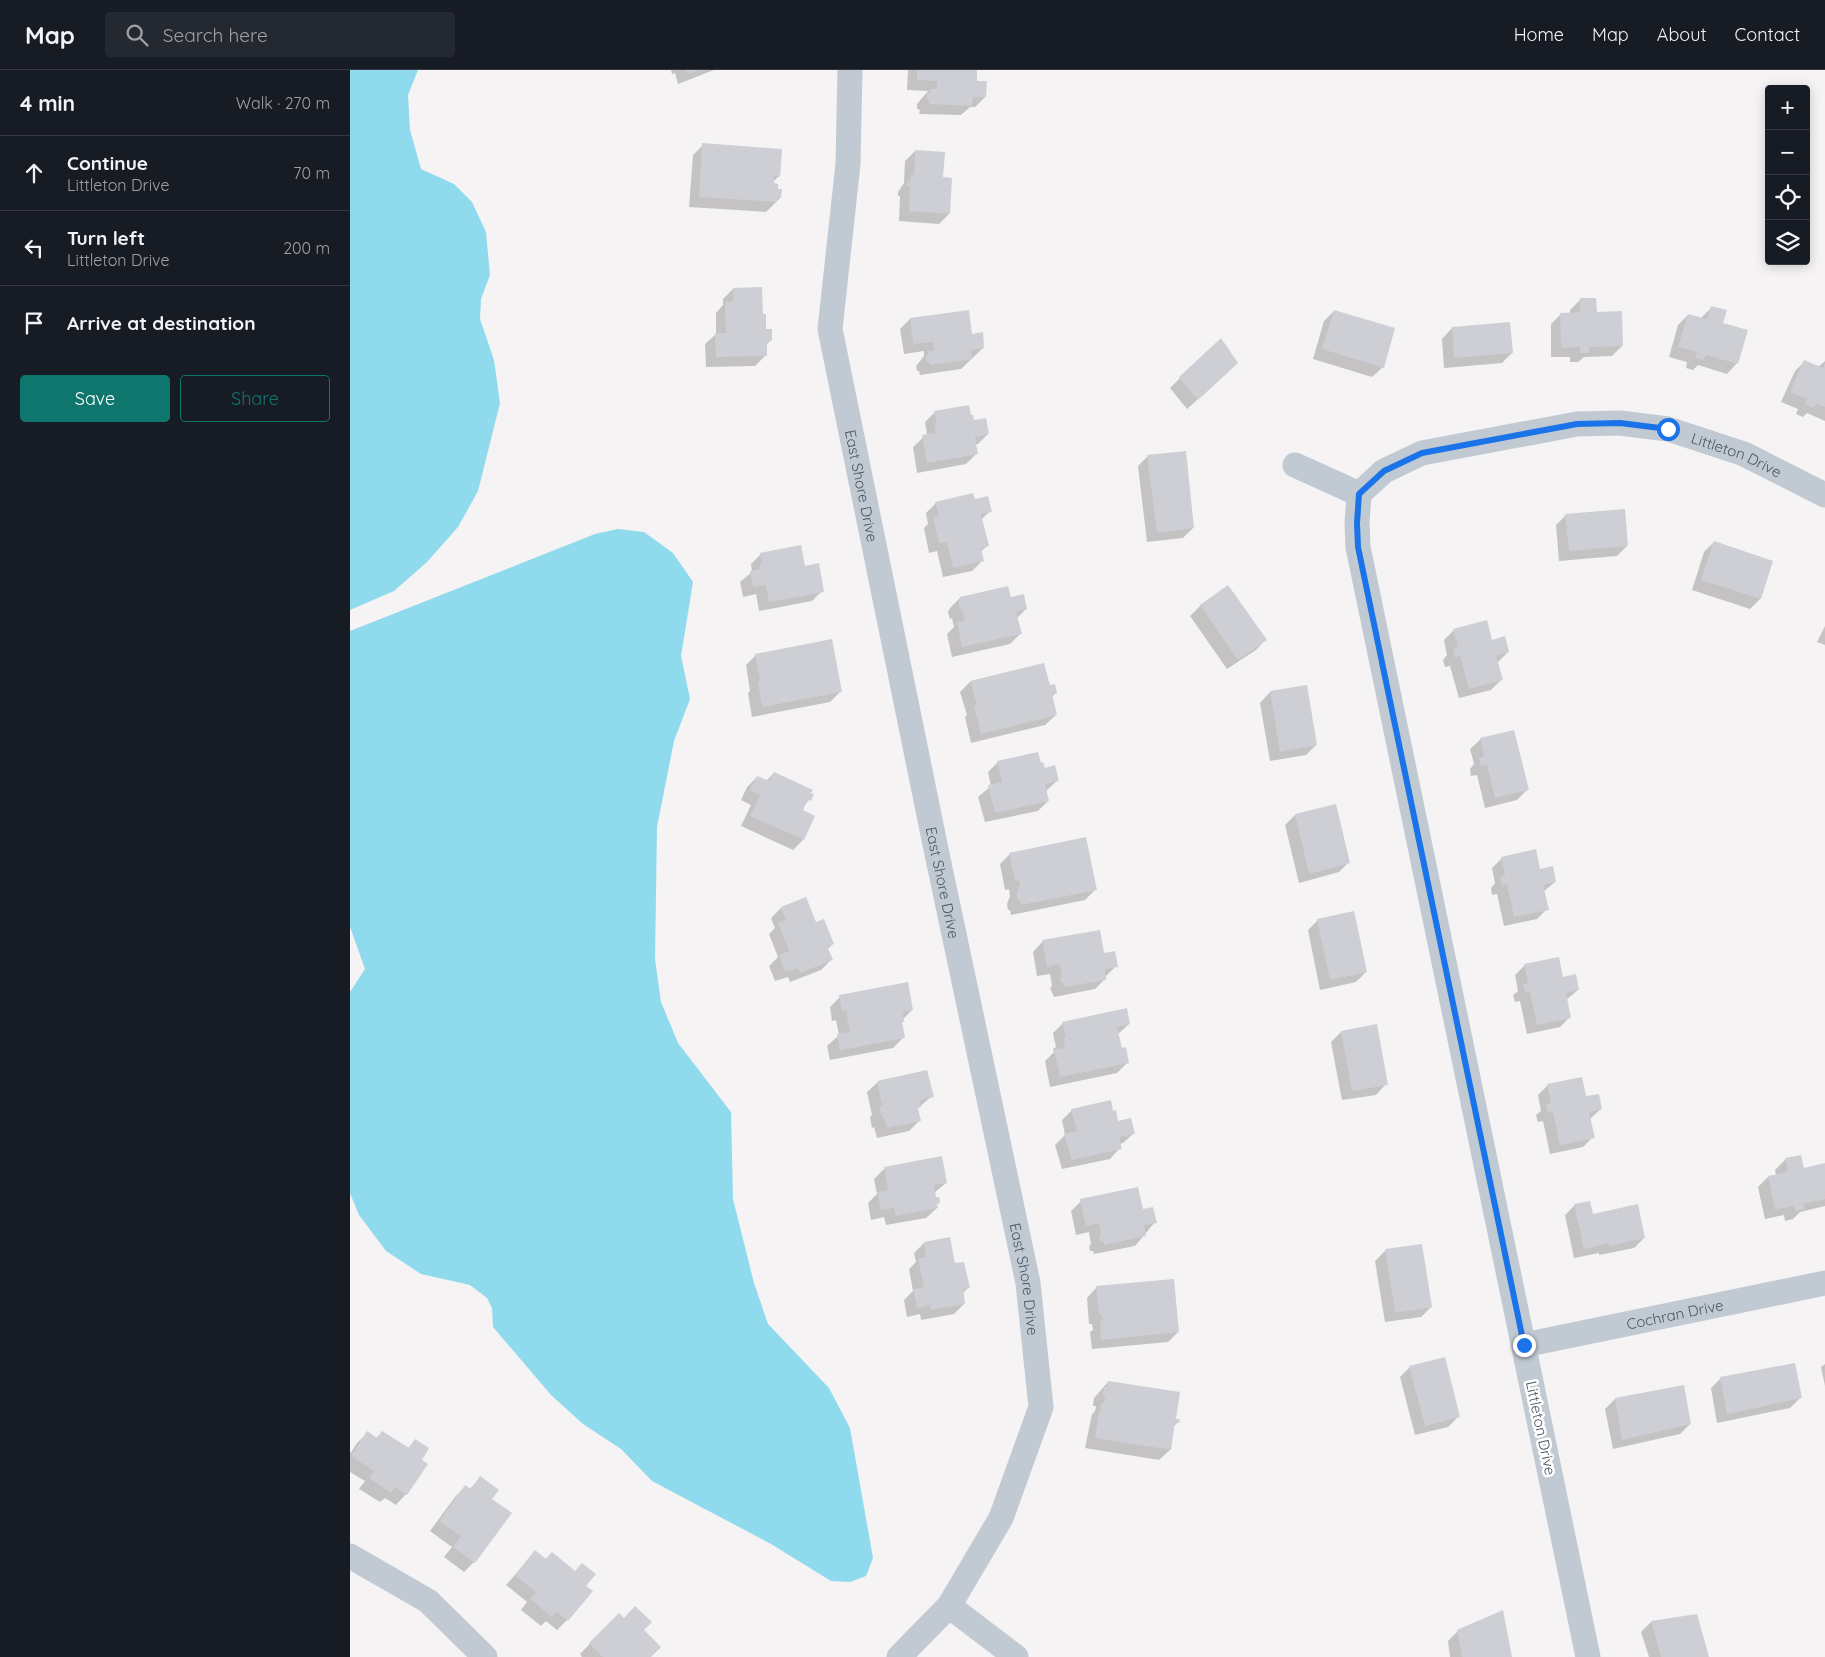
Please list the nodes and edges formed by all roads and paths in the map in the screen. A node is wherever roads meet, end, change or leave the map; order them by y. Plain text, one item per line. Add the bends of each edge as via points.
1 (850, 70) edge
2 (1295, 465) dead end
3 (1359, 494) junction
4 (1825, 495) edge
5 (1825, 1283) edge
6 (1524, 1345) junction
7 (350, 1556) edge
8 (950, 1606) junction
9 (485, 1657) edge
10 (899, 1657) edge
11 (1016, 1657) edge
12 (1588, 1657) edge

1 - 8 street, East Shore Drive via 848,164 830,330 1028,1283 1042,1407 1001,1518
2 - 3 street
3 - 4 street, Littleton Drive via 1384,471 1422,453 1577,424 1620,423 1668,429 1744,454
3 - 6 street, Littleton Drive via 1358,547
5 - 6 street, Cochran Drive
6 - 12 street, Littleton Drive
7 - 9 street via 428,1601
8 - 10 street, East Shore Drive
8 - 11 street

